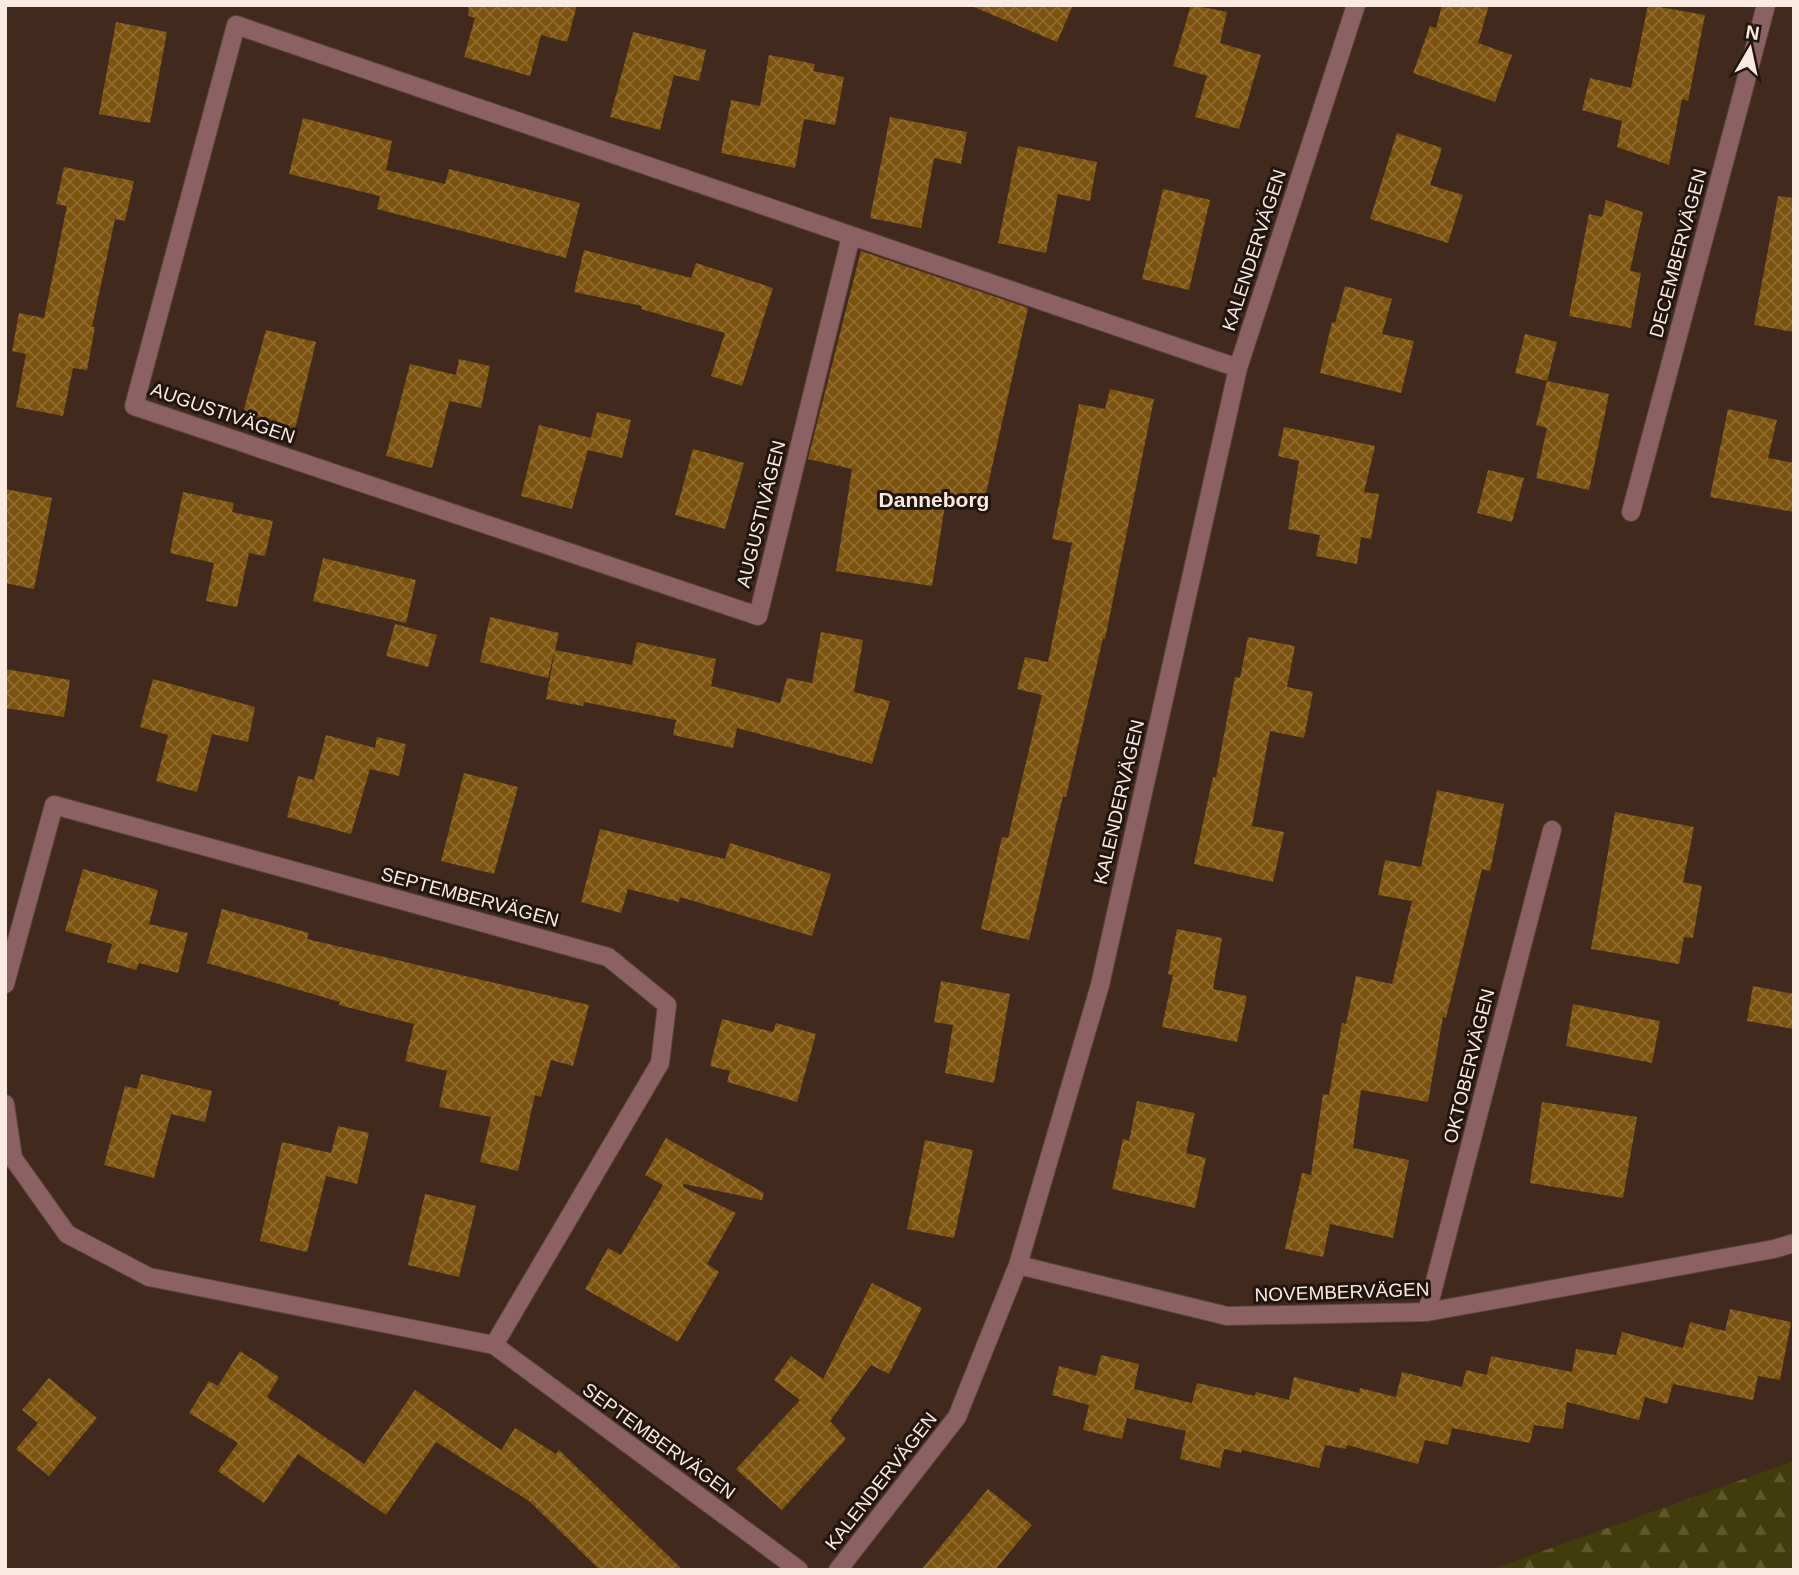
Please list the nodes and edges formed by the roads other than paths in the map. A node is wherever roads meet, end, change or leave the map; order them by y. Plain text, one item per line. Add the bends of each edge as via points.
1 (1356, 5) edge
2 (1766, 5) edge
3 (851, 236) junction
4 (1238, 368) junction
5 (1631, 512) dead end
6 (1552, 830) dead end
7 (5, 984) edge
8 (5, 1104) edge
9 (1794, 1243) edge
10 (1018, 1265) junction
11 (1427, 1312) junction
12 (494, 1345) junction
13 (799, 1570) edge
14 (838, 1570) edge

1 - 4 street, KALENDERVÄGEN
2 - 5 street, DECEMBERVÄGEN
3 - 3 street, AUGUSTIVÄGEN via 236,24 134,405 758,616
3 - 4 street, AUGUSTIVÄGEN
4 - 10 street, KALENDERVÄGEN via 1100,985
6 - 11 street, OKTOBERVÄGEN
7 - 12 street, SEPTEMBERVÄGEN via 54,805 608,957 667,1005 660,1063
8 - 12 street, SEPTEMBERVÄGEN via 13,1158 67,1234 149,1277
9 - 11 street, NOVEMBERVÄGEN
10 - 11 street, NOVEMBERVÄGEN via 1227,1316
10 - 14 street, KALENDERVÄGEN via 957,1417
12 - 13 street, SEPTEMBERVÄGEN

